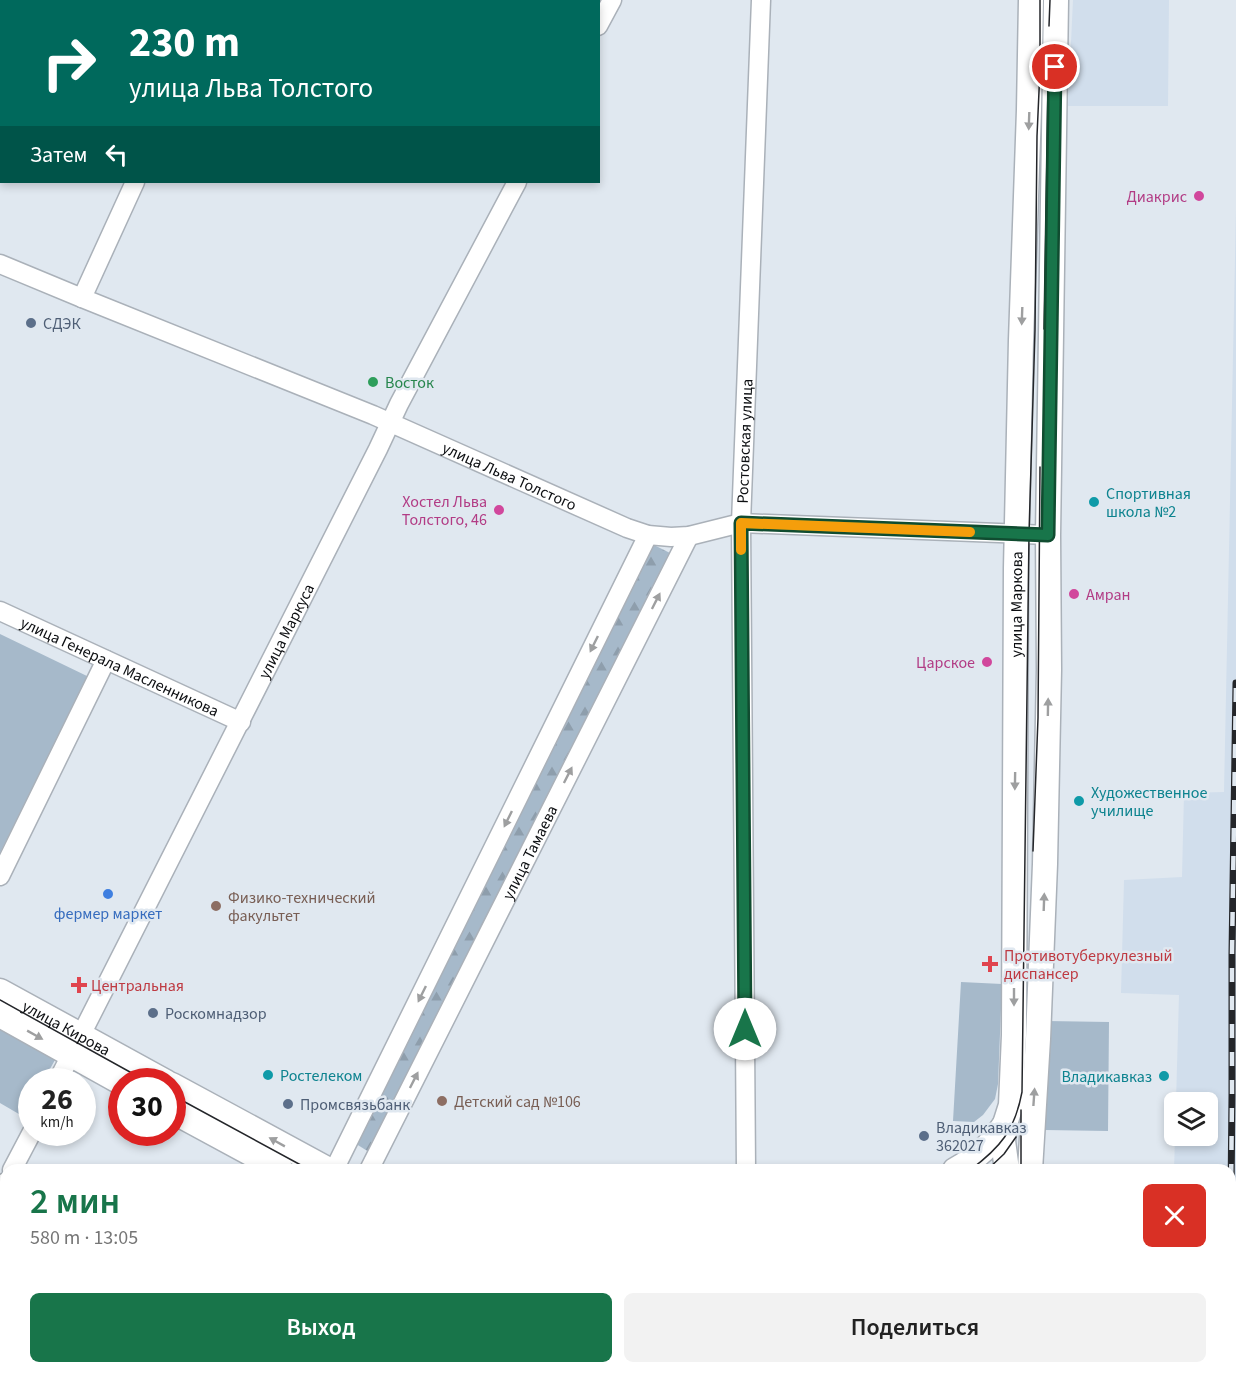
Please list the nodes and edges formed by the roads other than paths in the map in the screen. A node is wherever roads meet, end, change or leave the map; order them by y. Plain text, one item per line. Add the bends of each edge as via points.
1 (612, 0) edge
2 (761, 0) edge
3 (1031, 0) edge
4 (1056, 0) edge
5 (600, 23) edge
6 (135, 183) edge
7 (516, 183) edge
8 (0, 264) edge
9 (82, 298) junction
10 (391, 422) junction
11 (741, 523) junction
12 (1017, 533) junction
13 (648, 535) junction
14 (1048, 535) junction
15 (688, 536) junction
16 (0, 611) edge
17 (106, 660) junction
18 (241, 722) junction
19 (0, 876) edge
20 (0, 990) edge
21 (0, 1015) edge
22 (76, 1045) junction
23 (64, 1068) edge
24 (132, 1068) edge
25 (108, 1071) edge
26 (186, 1093) edge
27 (186, 1119) edge
28 (1005, 1124) junction
29 (25, 1146) edge
30 (15, 1164) edge
31 (270, 1164) edge
32 (318, 1164) edge
33 (337, 1164) edge
34 (372, 1164) edge
35 (746, 1164) edge
36 (966, 1164) edge
37 (1006, 1164) edge
38 (1026, 1164) edge

1 - 5 street
2 - 11 street, Ростовская улица
3 -> 12 main road, улица Маркова
4 - 14 main road, улица Маркова
6 - 9 street
7 - 10 street, улица Маркуса
8 - 9 street, улица Льва Толстого
9 - 10 street, улица Льва Толстого
10 - 13 street, улица Льва Толстого
10 - 18 street, улица Маркуса
11 - 12 street, улица Льва Толстого
11 - 15 street, улица Льва Толстого
11 - 35 street, Ростовская улица
12 - 14 street, улица Льва Толстого
12 -> 28 main road, улица Маркова via 1014,1035 1011,1105
13 - 15 street, улица Льва Толстого
13 -> 33 street, улица Тамаева
38 -> 14 main road, улица Маркова via 1038,1039 1045,864
34 -> 15 street, улица Тамаева
16 - 17 street, улица Генерала Масленникова
17 - 18 street, улица Генерала Масленникова
17 - 19 street
18 - 22 street, улица Маркуса
20 - 22 main road, улица Кирова
21 -> 22 main road, улица Кирова
22 - 23 street, улица Маркуса
22 - 24 main road, улица Кирова
22 - 25 main road, улица Кирова
32 -> 26 main road
27 - 31 main road
28 - 36 main road via 994,1140
28 - 37 main road, улица Маркова
29 - 30 street

